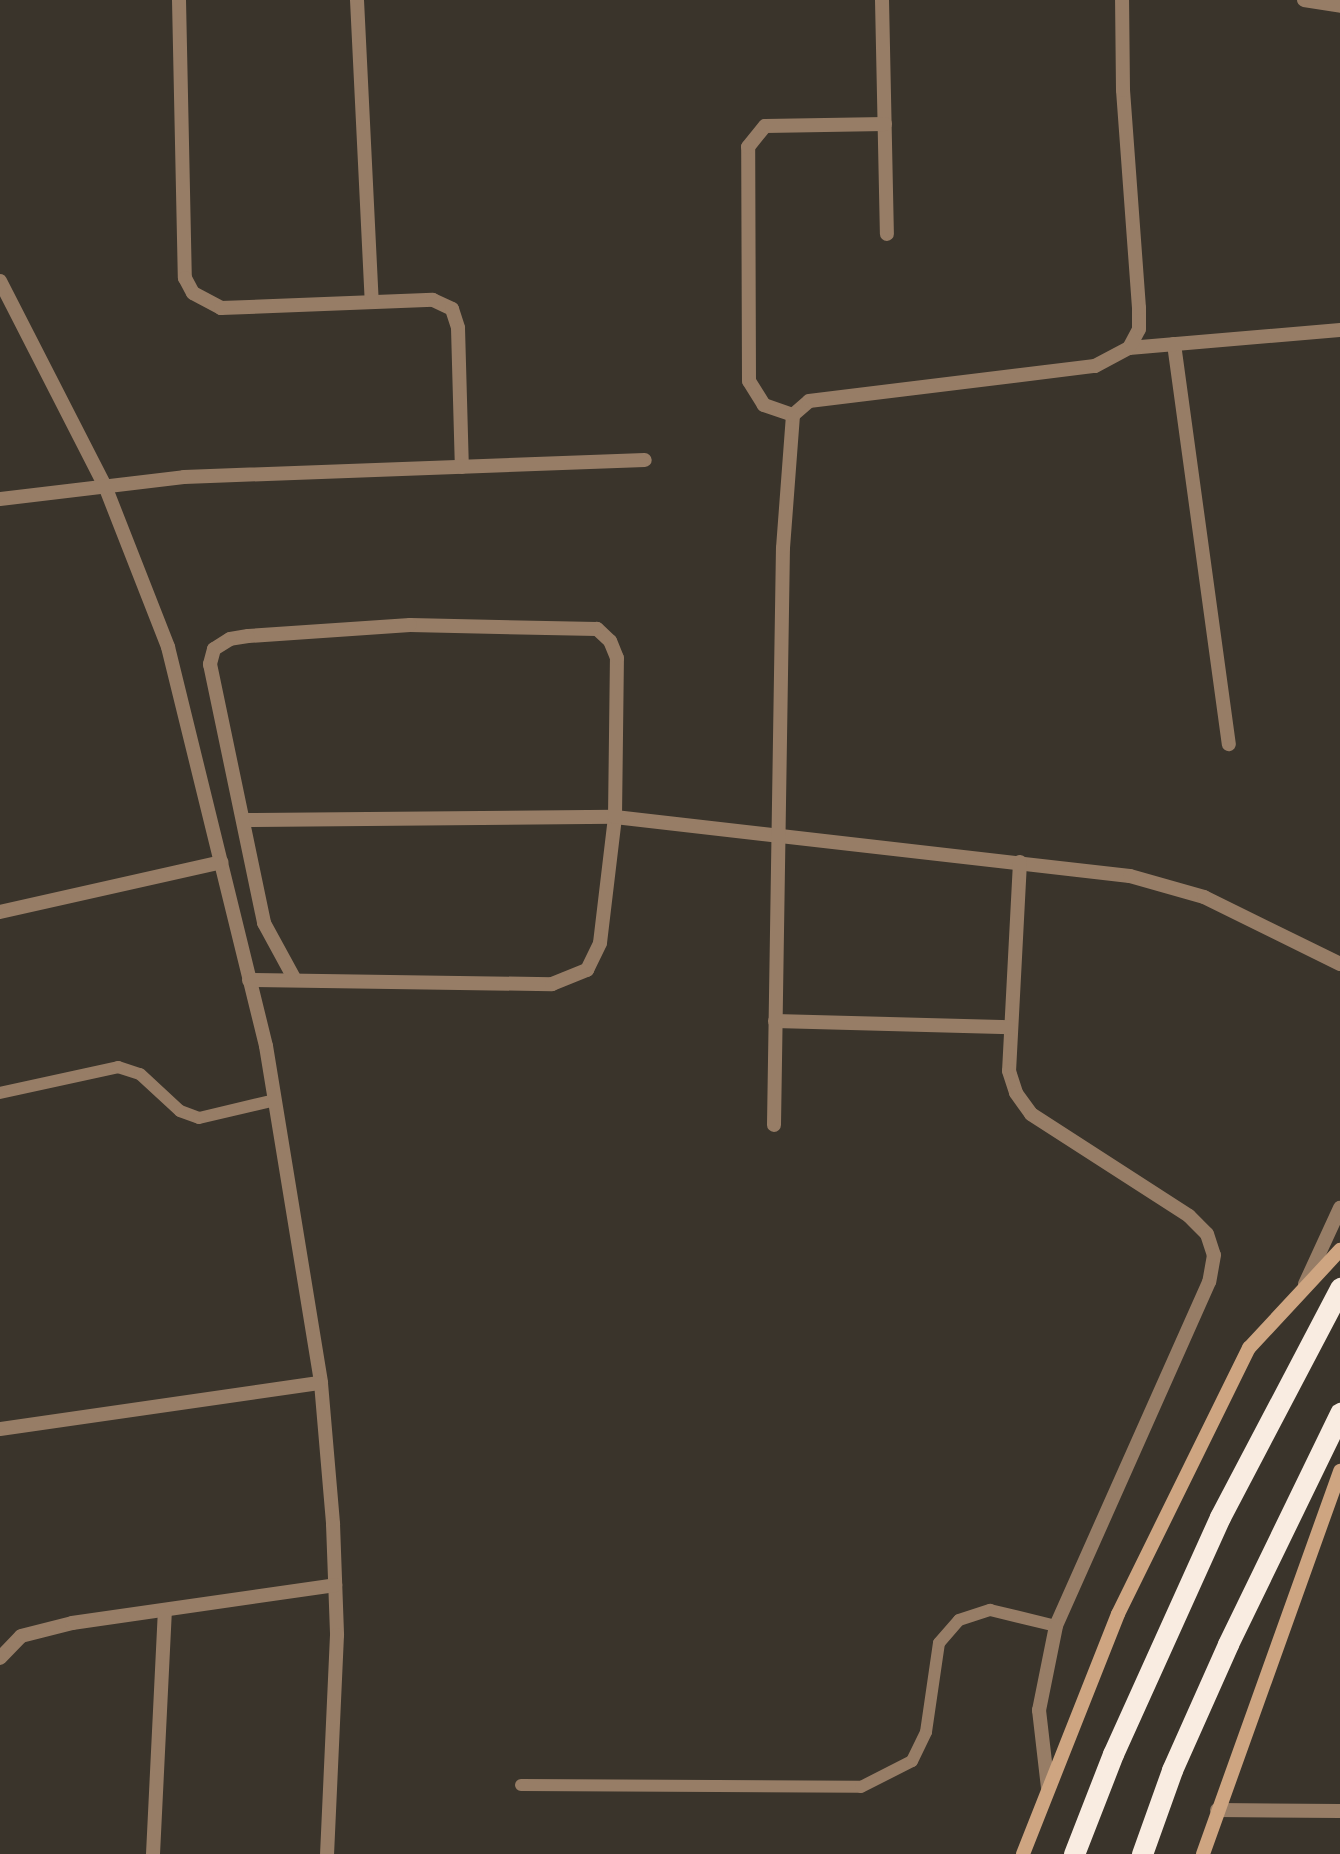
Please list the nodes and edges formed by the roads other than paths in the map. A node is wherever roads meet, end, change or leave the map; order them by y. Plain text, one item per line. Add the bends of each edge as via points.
1 (179, 0) edge
2 (358, 0) edge
3 (883, 0) edge
4 (1122, 0) edge
5 (1304, 0) edge
6 (1340, 6) edge
7 (885, 124) junction
8 (887, 234) dead end
9 (0, 281) edge
10 (372, 302) junction
11 (1340, 330) edge
12 (1174, 344) junction
13 (1129, 348) junction
14 (793, 415) junction
15 (645, 460) dead end
16 (462, 467) junction
17 (108, 485) junction
18 (0, 499) edge
19 (1229, 744) dead end
20 (615, 817) junction
21 (244, 820) junction
22 (776, 835) junction
23 (221, 862) junction
24 (1020, 862) junction
25 (0, 912) edge
26 (1340, 964) edge
27 (288, 978) junction
28 (254, 980) junction
29 (775, 1021) junction
30 (1011, 1027) junction
31 (0, 1093) edge
32 (275, 1100) junction
33 (774, 1125) dead end
34 (1340, 1208) edge
35 (1340, 1251) edge
36 (1305, 1284) junction
37 (1340, 1288) edge
38 (321, 1382) junction
39 (1340, 1413) edge
40 (0, 1429) edge
41 (1340, 1471) edge
42 (335, 1585) junction
43 (165, 1610) junction
44 (1056, 1626) junction
45 (0, 1658) edge
46 (521, 1785) dead end
47 (1048, 1788) junction
48 (1217, 1810) junction
49 (1340, 1811) edge
50 (153, 1854) edge
51 (327, 1854) edge
52 (1023, 1854) edge
53 (1074, 1854) edge
54 (1142, 1854) edge
55 (1203, 1854) edge

1 - 10 street via 185,278 193,293 221,308
2 - 10 street
3 - 7 street
4 - 13 street via 1123,90 1139,308 1139,329
5 - 6 street
7 - 8 street
7 - 14 street via 765,126 748,148 749,381 764,405
9 - 17 street
10 - 16 street via 433,300 452,309 458,328
11 - 12 street
12 - 13 street
12 - 19 street
13 - 14 street via 1095,366 809,401
14 - 22 street via 783,548
15 - 16 street
16 - 17 street
17 - 18 street
17 - 23 street via 168,647
20 - 21 street
20 - 21 street via 617,658 610,641 597,629 410,625 248,636 230,639 214,649 210,664
20 - 22 street
20 - 27 street via 597,958 570,980 552,984
21 - 27 street via 264,923
22 - 24 street
22 - 29 street
23 - 25 street
23 - 28 street
24 - 26 street via 1172,886 1234,910
24 - 30 street
27 - 28 street
28 - 32 street
29 - 30 street
29 - 33 street
30 - 44 street via 1009,1071 1016,1093 1031,1114 1189,1216 1207,1234 1214,1255 1209,1282
31 - 32 lane via 118,1067 141,1074 180,1111 199,1118
32 - 38 street
34 - 36 street
35 - 36 main road
36 - 47 main road via 1249,1348 1118,1614
37 - 53 highway via 1220,1517 1113,1754
38 - 40 street
38 - 42 street
39 - 54 highway via 1222,1657 1172,1770
41 - 48 main road
42 - 43 street
42 - 51 street via 337,1649
43 - 45 street via 72,1623 22,1636
43 - 50 street
44 - 46 lane via 990,1609 959,1620 939,1643 926,1732 912,1761 861,1787
44 - 47 street via 1039,1710
47 - 52 main road
48 - 49 street
48 - 55 main road

